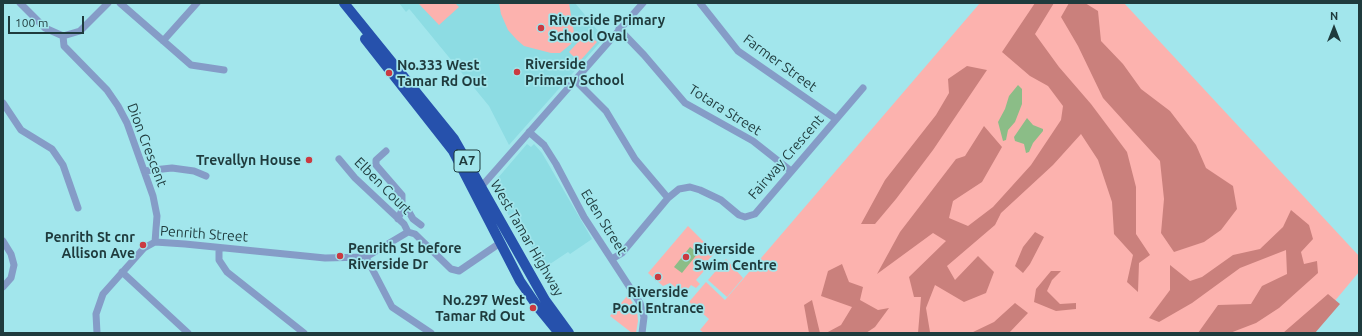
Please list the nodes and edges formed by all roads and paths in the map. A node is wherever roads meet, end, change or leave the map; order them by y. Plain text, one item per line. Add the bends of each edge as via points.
1 (20, 3) edge
2 (108, 3) edge
3 (120, 3) edge
4 (197, 3) edge
5 (336, 3) edge
6 (344, 3) edge
7 (643, 3) edge
8 (700, 3) edge
9 (619, 29) junction
10 (62, 36) junction
11 (163, 41) junction
12 (224, 70) dead end
13 (575, 80) junction
14 (863, 88) dead end
15 (3, 103) edge
16 (6, 116) edge
17 (836, 119) junction
18 (529, 132) junction
19 (386, 152) dead end
20 (339, 160) dead end
21 (144, 171) junction
22 (791, 171) junction
23 (206, 176) dead end
24 (481, 187) junction
25 (668, 198) junction
26 (78, 208) dead end
27 (402, 210) junction
28 (398, 219) junction
29 (422, 225) dead end
30 (408, 232) junction
31 (510, 236) junction
32 (3, 241) edge
33 (155, 242) junction
34 (500, 244) junction
35 (218, 248) junction
36 (366, 257) junction
37 (612, 259) junction
38 (122, 272) junction
39 (3, 287) edge
40 (97, 333) edge
41 (188, 333) edge
42 (304, 333) edge
43 (431, 333) edge
44 (559, 333) edge
45 (570, 333) edge
46 (642, 333) edge

1 - 10 street via 45,28
2 - 10 street via 80,31
3 - 11 street
4 - 11 street
5 - 34 highway, West Tamar Highway / A7 via 453,151
6 - 24 highway, West Tamar Highway / A7 via 446,128
7 - 9 street
8 - 17 street, Farmer Street via 738,51
9 - 13 street
9 - 22 street, Totara Street via 685,103 748,138
10 - 21 street, Dion Crescent via 64,46 104,87 118,106 127,123
11 - 12 street via 190,65
13 - 18 street
13 - 25 street via 606,112 635,160
14 - 17 street, Fairway Crescent
15 - 16 street
16 - 26 street via 21,130 52,149 63,165
17 - 22 street, Fairway Crescent
18 - 24 street
18 - 37 street, Eden Street via 544,145 581,211
19 - 27 street via 376,160 376,165 402,195
20 - 28 street, Elben Court
21 - 23 street via 172,168 194,171
21 - 33 street, Dion Crescent via 156,210
22 - 25 street, Fairway Crescent via 755,214 750,216 739,215 721,200 690,187 679,189
24 - 31 highway, West Tamar Highway / A7
25 - 37 street, Fairway Crescent via 622,253
27 - 28 street
27 - 29 street via 409,212 413,219
28 - 30 street, Elben Court
30 - 34 street, Elben Court via 415,234 456,271
30 - 36 street
31 - 34 highway
31 - 45 highway, West Tamar Highway / A7 via 545,300
32 - 39 street via 14,265 11,278
33 - 35 street, Penrith Street
33 - 38 street, Penrith Street via 144,248
34 - 44 highway, West Tamar Highway / A7 via 528,292
35 - 36 street, Penrith Street via 325,258
35 - 42 street via 219,260 227,272
36 - 43 street via 392,307
37 - 46 street, Eden Street via 640,303 644,317
38 - 40 street, Penrith Street via 99,301 96,314
38 - 41 street

